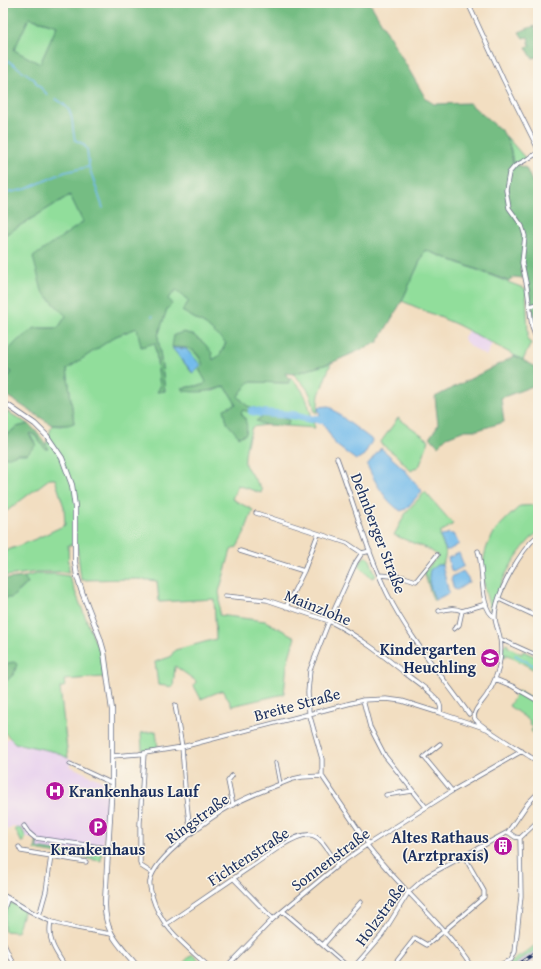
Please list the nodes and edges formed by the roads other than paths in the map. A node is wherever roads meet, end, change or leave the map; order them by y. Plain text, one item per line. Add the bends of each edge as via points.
1 (468, 3) edge
2 (538, 149) edge
3 (538, 153) edge
4 (538, 304) edge
5 (530, 306) junction
6 (538, 343) edge
7 (3, 402) edge
8 (337, 458) dead end
9 (256, 513) dead end
10 (318, 534) junction
11 (538, 535) edge
12 (240, 550) dead end
13 (370, 551) junction
14 (478, 551) dead end
15 (362, 553) junction
16 (437, 555) dead end
17 (304, 571) junction
18 (379, 575) junction
19 (225, 596) dead end
20 (499, 599) junction
21 (486, 604) junction
22 (286, 607) junction
23 (439, 611) dead end
24 (462, 611) junction
25 (538, 616) edge
26 (495, 617) junction
27 (330, 621) junction
28 (454, 629) dead end
29 (500, 639) junction
30 (538, 656) edge
31 (495, 679) junction
32 (362, 700) junction
33 (538, 701) edge
34 (176, 705) dead end
35 (309, 713) junction
36 (440, 713) junction
37 (469, 714) junction
38 (475, 714) junction
39 (465, 722) junction
40 (487, 729) junction
41 (440, 744) dead end
42 (182, 747) junction
43 (522, 751) junction
44 (144, 753) junction
45 (112, 756) junction
46 (538, 762) edge
47 (276, 763) dead end
48 (70, 764) dead end
49 (232, 776) dead end
50 (322, 776) junction
51 (112, 782) junction
52 (280, 784) junction
53 (413, 791) junction
54 (452, 791) junction
55 (538, 793) edge
56 (386, 795) dead end
57 (233, 805) junction
58 (426, 808) junction
59 (538, 821) edge
60 (24, 826) dead end
61 (194, 831) junction
62 (508, 832) junction
63 (520, 838) junction
64 (367, 844) junction
65 (19, 847) dead end
66 (108, 848) junction
67 (51, 856) junction
68 (464, 856) junction
69 (86, 862) dead end
70 (338, 865) junction
71 (152, 874) junction
72 (234, 879) junction
73 (408, 893) junction
74 (3, 895) edge
75 (8, 898) junction
76 (361, 902) dead end
77 (3, 911) edge
78 (283, 911) junction
79 (39, 916) junction
80 (273, 919) junction
81 (51, 921) junction
82 (165, 925) junction
83 (444, 931) junction
84 (111, 934) junction
85 (3, 942) edge
86 (323, 945) junction
87 (14, 966) edge
88 (65, 966) edge
89 (137, 966) edge
90 (208, 966) edge
91 (227, 966) edge
92 (347, 966) edge
93 (355, 966) edge
94 (393, 966) edge
95 (471, 966) edge
96 (497, 966) edge

1 - 2 street
3 - 5 street via 512,169 506,190 509,208 522,226 525,236 522,263
4 - 5 street
5 - 6 street via 532,327
7 - 45 street via 35,424 47,436 62,458 72,485 77,576 100,638 108,679 112,710
8 - 13 street, Dehnberger Straße
9 - 10 street
10 - 15 street via 347,543
10 - 17 street
11 - 20 street via 516,562
12 - 17 street
13 - 15 street
13 - 18 street, Dehnberger Straße
14 - 21 street
15 - 27 street
16 - 18 street via 416,581 404,577
17 - 22 street
18 - 37 street, Dehnberger Straße via 401,620
19 - 22 street, Mainzlohe via 267,600
20 - 25 street
20 - 26 street
21 - 24 street
21 - 26 street via 489,613
22 - 27 street, Mainzlohe
23 - 24 street via 451,608
24 - 28 street via 460,625
26 - 29 street
27 - 35 street via 310,670
27 - 36 street, Mainzlohe via 373,648 425,689 437,700 441,707
29 - 30 street
29 - 31 street via 500,661
31 - 33 street
31 - 38 street
32 - 35 street, Breite Straße
32 - 36 street, Breite Straße via 402,701
32 - 53 street via 370,726 385,756
34 - 42 street
35 - 42 street, Breite Straße
35 - 50 street via 322,758
36 - 39 street, Breite Straße
37 - 38 street
37 - 39 street
38 - 40 street via 476,720
39 - 40 street, Breite Straße
40 - 43 street
41 - 54 street via 424,756
42 - 44 street, Breite Straße
42 - 61 street via 189,822
43 - 46 street
43 - 54 street, Sonnenstraße
44 - 45 street, Breite Straße
44 - 71 street via 140,863
45 - 51 street
47 - 52 street
48 - 51 street
49 - 57 street via 228,781
50 - 52 street, Ringstraße via 298,777
50 - 64 street
51 - 66 street
52 - 57 street, Ringstraße
53 - 56 street
53 - 58 street
54 - 58 street, Sonnenstraße
55 - 62 street, Holzstraße
57 - 61 street, Ringstraße
58 - 64 street, Sonnenstraße
59 - 63 street
60 - 66 street via 35,838
61 - 71 street, Ringstraße via 169,852
62 - 63 street
62 - 68 street, Holzstraße
63 - 96 street via 521,896 516,952 511,960
64 - 70 street, Sonnenstraße
64 - 73 street
65 - 67 street via 21,851
66 - 84 street via 104,911
67 - 69 street
67 - 79 street
68 - 73 street, Holzstraße via 427,876
68 - 83 street via 484,891 484,897
70 - 72 street, Fichtenstraße via 319,838 315,835 303,835 281,846
70 - 78 street, Sonnenstraße
71 - 82 street via 150,889
72 - 80 street
72 - 82 street, Fichtenstraße
73 - 83 street
73 - 93 street, Holzstraße via 382,935
74 - 75 street
75 - 77 street
75 - 79 street
76 - 86 street
78 - 80 street, Sonnenstraße
78 - 86 street
79 - 81 street
80 - 91 street, Sonnenstraße
81 - 84 street
81 - 88 street via 51,940
82 - 90 street
83 - 94 street via 427,945 415,938
83 - 95 street
84 - 89 street
85 - 87 street
86 - 92 street

